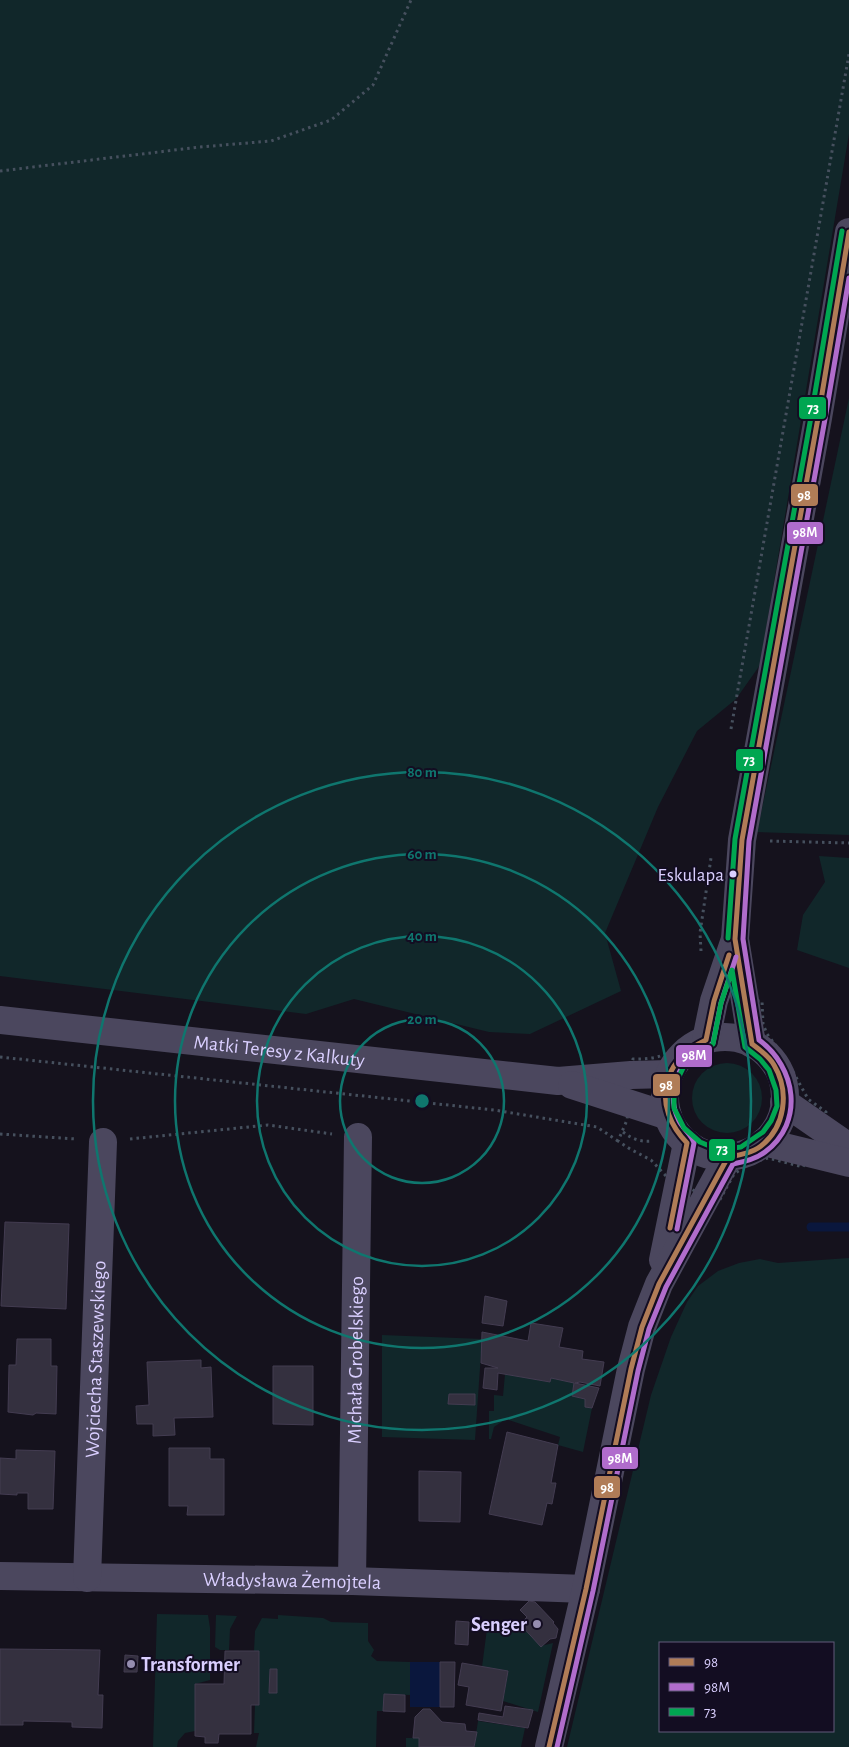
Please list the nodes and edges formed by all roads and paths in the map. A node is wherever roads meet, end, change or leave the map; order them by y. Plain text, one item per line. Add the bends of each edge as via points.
1 (410, 0) edge
2 (0, 172) edge
3 (849, 232) edge
4 (742, 840) junction
5 (849, 843) edge
6 (735, 939) junction
7 (714, 1001) junction
8 (746, 1001) junction
9 (0, 1020) edge
10 (706, 1040) junction
11 (752, 1044) junction
12 (0, 1057) edge
13 (669, 1074) junction
14 (631, 1075) junction
15 (558, 1080) junction
16 (784, 1102) junction
17 (630, 1104) junction
18 (668, 1116) junction
19 (822, 1128) junction
20 (0, 1134) edge
21 (358, 1138) joint
22 (618, 1140) junction
23 (103, 1142) junction
24 (764, 1142) junction
25 (687, 1144) junction
26 (849, 1147) edge
27 (809, 1153) junction
28 (728, 1158) junction
29 (849, 1163) edge
30 (679, 1181) junction
31 (706, 1198) junction
32 (659, 1284) junction
33 (0, 1576) edge
34 (88, 1578) junction
35 (352, 1581) junction
36 (586, 1589) junction
37 (549, 1747) edge

1 - 2 path via 373,85 331,120 271,141
3 - 4 street
4 - 5 path
4 - 6 street
6 - 7 street
6 - 8 street
7 - 8 path
7 - 10 street
7 - 14 path via 705,1001 701,1022 688,1040 665,1055 633,1059
8 - 11 street
8 - 19 path via 762,1001 767,1034 786,1059 808,1098 826,1112
9 - 15 street, Matki Teresy z Kalkuty
10 - 11 street via 723,1037
10 - 13 street via 678,1059
11 - 16 street via 773,1062 782,1079
12 - 22 path via 494,1110 597,1127
13 - 14 street, Matki Teresy z Kalkuty
13 - 18 street via 665,1091
14 - 15 street, Matki Teresy z Kalkuty
14 - 17 path
15 - 17 street, Matki Teresy z Kalkuty
16 - 19 street
16 - 24 street via 781,1118
17 - 18 street, Matki Teresy z Kalkuty
17 - 22 path
18 - 25 street via 679,1137
19 - 26 street
19 - 27 path
20 - 23 path
21 - 23 path via 268,1125
21 - 35 street, Michała Grobelskiego
22 - 30 path via 651,1160 666,1176
23 - 34 street, Wojciecha Staszewskiego
24 - 27 street
24 - 28 street via 745,1154
25 - 28 street via 710,1156
25 - 30 street
27 - 29 street
27 - 31 path via 803,1167 768,1158 750,1163 734,1174 718,1203
28 - 31 street
30 - 31 path
30 - 32 street
31 - 32 street
32 - 36 street via 642,1327 631,1369
33 - 34 street, Władysława Żemojtela
34 - 35 street, Władysława Żemojtela
35 - 36 street, Władysława Żemojtela
36 - 37 street

